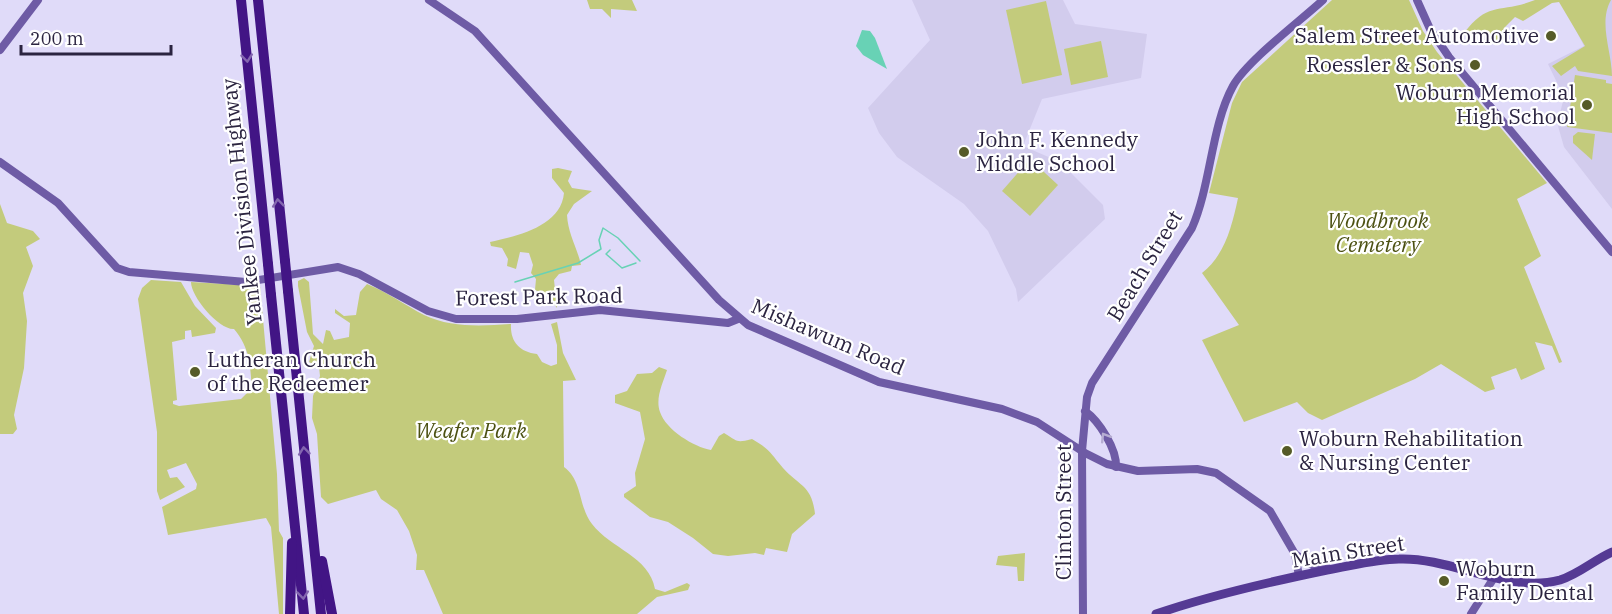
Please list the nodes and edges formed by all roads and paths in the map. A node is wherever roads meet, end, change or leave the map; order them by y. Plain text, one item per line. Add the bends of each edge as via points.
1 (38, 0) edge
2 (241, 0) edge
3 (258, 0) edge
4 (429, 0) edge
5 (1323, 0) edge
6 (1417, 0) edge
7 (0, 50) edge
8 (0, 162) edge
9 (1612, 252) edge
10 (738, 319) junction
11 (1085, 411) junction
12 (1082, 451) junction
13 (1116, 466) junction
14 (308, 489) junction
15 (292, 495) junction
16 (1612, 552) edge
17 (1295, 554) junction
18 (1303, 560) junction
19 (1334, 569) junction
20 (1303, 575) junction
21 (1495, 576) junction
22 (290, 614) edge
23 (304, 614) edge
24 (321, 614) edge
25 (332, 614) edge
26 (1083, 614) edge
27 (1156, 614) edge
28 (1471, 614) edge

1 - 7 street
2 -> 15 highway, Yankee Division Highway, bridge
14 -> 3 highway, Yankee Division Highway, bridge
4 - 10 street, Mishawum Road via 475,31
5 - 11 street, Beach Street via 1245,70 1234,85 1192,228 1092,383
6 - 9 street via 1430,29 1455,66
8 - 10 street, Forest Park Road via 54,200 117,268 127,272 246,282 341,267 428,311 462,320 517,319 598,310 728,323
10 - 12 street, Mishawum Road via 884,385 981,403 1025,417
11 - 12 street, Clinton Street
13 -> 11 street via 1110,444
12 - 13 street, Mishawum Road
12 - 26 street, Clinton Street
13 - 17 street, Mishawum Road via 1138,471 1198,469 1216,473 1267,508
14 - 24 highway, Yankee Division Highway
14 - 25 highway
15 - 22 highway
15 -> 23 highway, Yankee Division Highway
16 - 21 main road, Main Street via 1575,574 1554,581 1524,582
17 - 18 street, Mishawum Road
17 - 20 street, Mishawum Road
18 - 19 street, Mishawum Road
18 - 20 street
19 - 20 main road, Main Street
19 - 21 main road, Main Street via 1411,559
20 - 27 main road, Main Street via 1200,599
21 - 28 street

